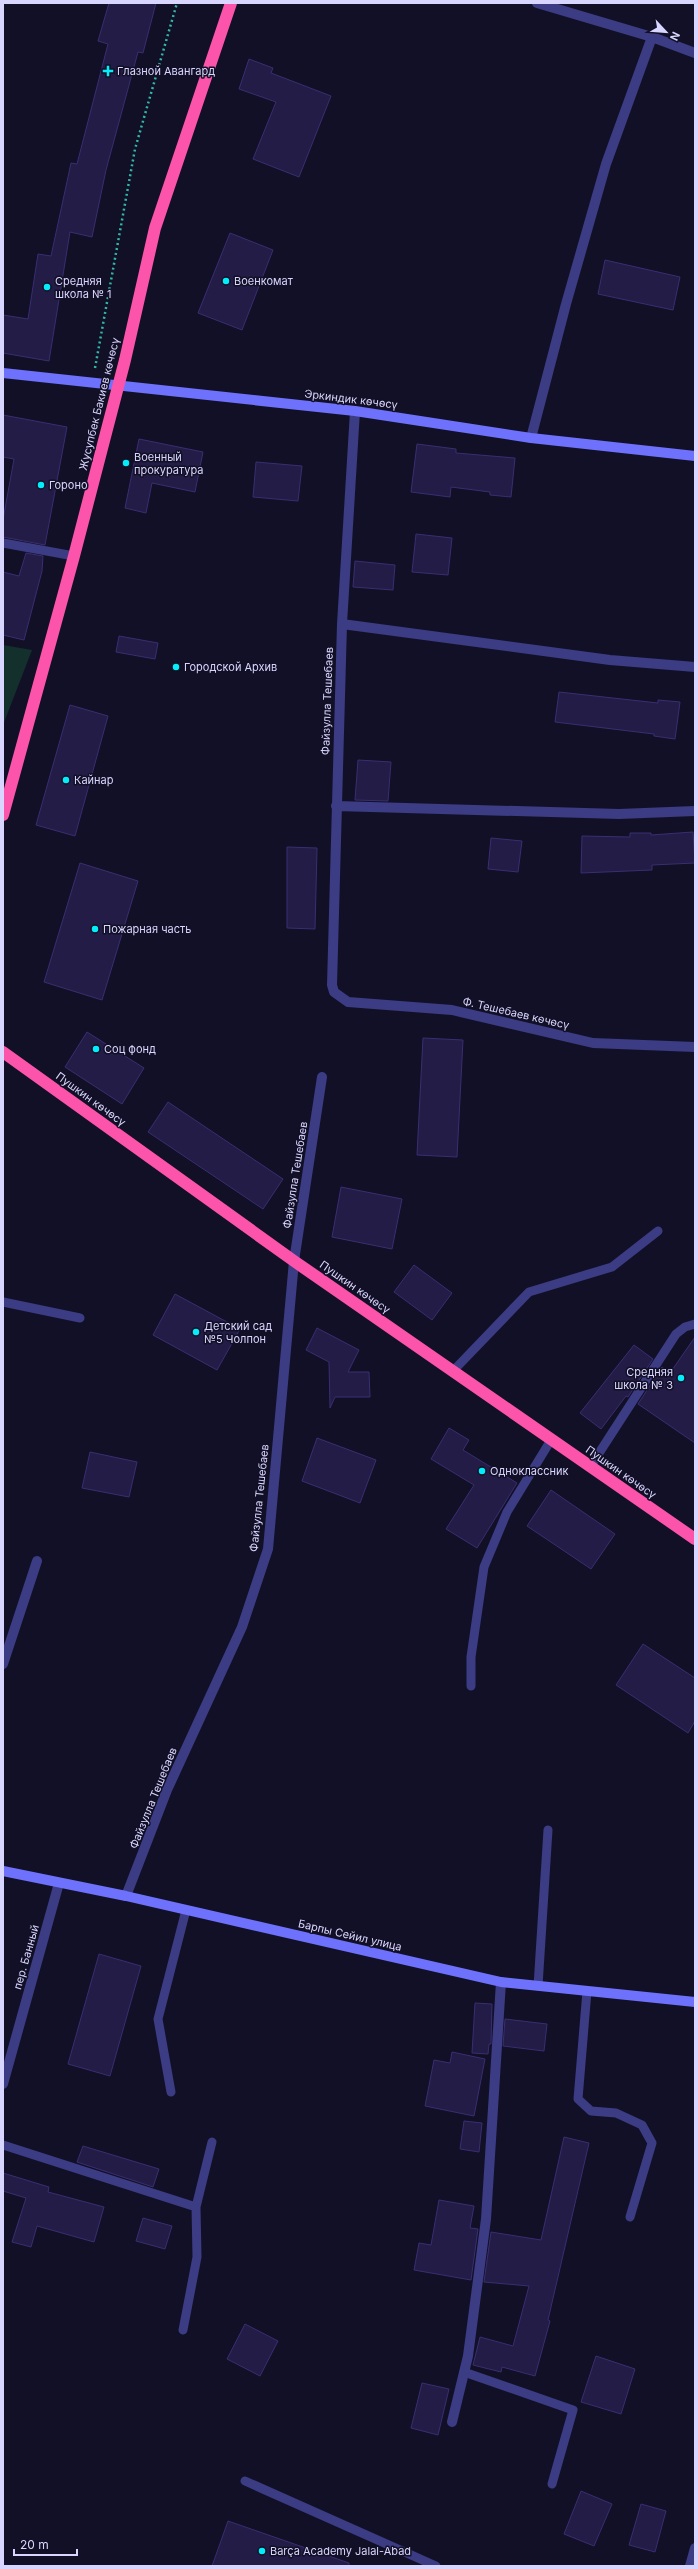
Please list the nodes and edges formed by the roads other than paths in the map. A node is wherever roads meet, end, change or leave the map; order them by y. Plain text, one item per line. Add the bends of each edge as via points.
1 (231, 3) edge
2 (536, 3) edge
3 (652, 37) junction
4 (695, 52) edge
5 (3, 373) edge
6 (118, 386) junction
7 (355, 411) junction
8 (531, 438) junction
9 (695, 456) edge
10 (3, 543) edge
11 (74, 556) junction
12 (342, 624) junction
13 (695, 667) edge
14 (336, 806) junction
15 (695, 811) edge
16 (3, 815) edge
17 (334, 992) joint
18 (695, 1047) edge
19 (3, 1052) edge
20 (322, 1077) dead end
21 (658, 1230) dead end
22 (294, 1261) junction
23 (3, 1302) edge
24 (80, 1318) dead end
25 (695, 1324) edge
26 (453, 1371) junction
27 (551, 1440) junction
28 (590, 1467) junction
29 (695, 1539) edge
30 (37, 1561) dead end
31 (3, 1664) edge
32 (471, 1686) dead end
33 (548, 1830) dead end
34 (3, 1871) edge
35 (60, 1883) junction
36 (126, 1896) junction
37 (186, 1910) junction
38 (501, 1982) junction
39 (538, 1986) junction
40 (587, 1991) junction
41 (695, 2002) edge
42 (3, 2084) edge
43 (171, 2092) dead end
44 (212, 2142) dead end
45 (3, 2145) edge
46 (196, 2207) junction
47 (630, 2217) dead end
48 (183, 2330) dead end
49 (464, 2372) junction
50 (452, 2422) dead end
51 (245, 2481) dead end
52 (552, 2484) dead end
53 (695, 2548) edge
54 (436, 2566) edge
55 (690, 2566) edge

1 - 6 highway, Жусупбек Бакиев көчөсү via 155,228
2 - 3 street
3 - 4 street
3 - 8 street via 606,164
5 - 6 main road, Эркиндик көчөсү
6 - 7 main road, Эркиндик көчөсү
6 - 11 highway, Жусупбек Бакиев көчөсү
7 - 8 main road, Эркиндик көчөсү
7 - 12 street, Файзулла Тешебаев
8 - 9 main road, Эркиндик көчөсү
10 - 11 lane
11 - 16 highway, Жусупбек Бакиев көчөсү
12 - 13 street via 610,660
12 - 14 street, Файзулла Тешебаев
14 - 15 street via 618,814
14 - 17 street, Файзулла Тешебаев via 332,985
17 - 18 street, Ф. Тешебаев көчөсү via 348,1002 452,1010 593,1043
19 - 22 highway, Пушкин көчөсү
20 - 22 street, Файзулла Тешебаев
21 - 26 lane via 612,1267 529,1292 503,1316
22 - 26 highway, Пушкин көчөсү
22 - 36 street, Файзулла Тешебаев via 268,1549 242,1627 167,1790
23 - 24 lane
25 - 28 lane via 685,1326 676,1334
26 - 27 highway, Пушкин көчөсү
27 - 28 highway, Пушкин көчөсү
27 - 32 lane via 504,1518 484,1567 471,1657
28 - 29 highway, Пушкин көчөсү
30 - 31 street
33 - 39 lane
34 - 35 main road, Барпы Сейил улица
35 - 36 main road, Барпы Сейил улица
35 - 42 street, пер. Банный
36 - 37 main road, Барпы Сейил улица
37 - 38 main road, Барпы Сейил улица
37 - 43 lane via 158,2019
38 - 39 main road, Барпы Сейил улица
38 - 49 street via 486,2219
39 - 40 main road, Барпы Сейил улица
40 - 41 main road, Барпы Сейил улица
40 - 47 lane via 578,2099 590,2111 616,2113 642,2125 652,2143
44 - 46 lane
45 - 46 lane
46 - 48 lane via 197,2257
49 - 50 street
49 - 52 lane via 573,2410
51 - 54 lane
53 - 55 street

